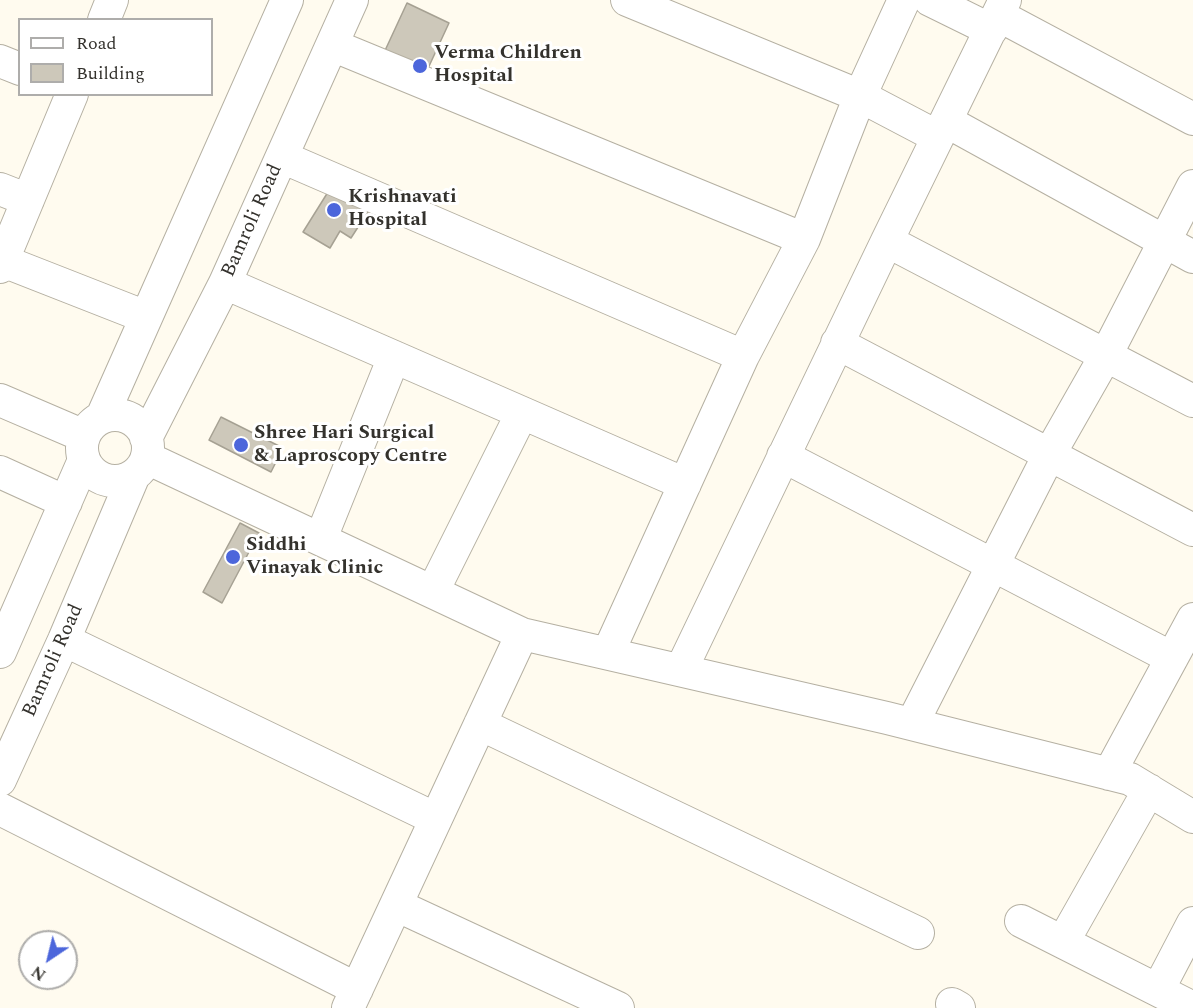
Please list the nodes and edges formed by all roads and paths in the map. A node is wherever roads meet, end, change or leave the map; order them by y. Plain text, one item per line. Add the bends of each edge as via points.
1 (112, 0) edge
2 (287, 0) edge
3 (352, 0) edge
4 (627, 0) edge
5 (904, 0) edge
6 (930, 0) edge
7 (998, 15) edge
8 (105, 18) edge
9 (332, 45) junction
10 (0, 61) edge
11 (18, 68) edge
12 (71, 96) edge
13 (860, 96) junction
14 (1193, 119) edge
15 (942, 129) junction
16 (282, 157) junction
17 (1193, 186) edge
18 (14, 195) edge
19 (804, 239) junction
20 (887, 241) junction
21 (1164, 241) junction
22 (1193, 257) edge
23 (1, 264) edge
24 (225, 284) junction
25 (146, 317) junction
26 (837, 343) junction
27 (1106, 355) junction
28 (743, 356) junction
29 (394, 357) junction
30 (0, 400) edge
31 (1193, 401) edge
32 (522, 413) junction
33 (90, 438) junction
34 (1049, 455) junction
35 (783, 456) junction
36 (142, 457) junction
37 (0, 472) edge
38 (685, 484) junction
39 (66, 502) junction
40 (1193, 530) edge
41 (321, 538) junction
42 (994, 566) junction
43 (433, 591) junction
44 (10, 601) edge
45 (1193, 620) edge
46 (522, 634) junction
47 (64, 640) junction
48 (0, 652) edge
49 (608, 653) junction
50 (1180, 657) edge
51 (681, 670) junction
52 (480, 724) junction
53 (912, 724) junction
54 (1109, 774) junction
55 (0, 780) edge
56 (1149, 790) junction
57 (0, 809) edge
58 (1190, 810) edge
59 (436, 819) junction
60 (396, 905) junction
61 (1021, 921) dead end
62 (1193, 923) edge
63 (918, 933) dead end
64 (1063, 942) junction
65 (1158, 990) junction
66 (352, 999) edge
67 (618, 1008) edge
68 (1193, 1008) edge

1 - 8 street
2 - 25 street
3 - 9 street, Bamroli Road
4 - 13 street
5 - 13 street
6 - 7 street
7 - 14 street
7 - 15 street
9 - 16 street, Bamroli Road
9 - 19 street
10 - 11 street
12 - 18 street
13 - 15 street
13 - 19 street
15 - 20 street
15 - 21 street
16 - 24 street, Bamroli Road
16 - 28 street
17 - 21 street
18 - 23 street
19 - 28 street
20 - 26 street
20 - 27 street
21 - 22 street
21 - 27 street
23 - 25 street
24 - 29 street
24 - 36 street, Bamroli Road
25 - 33 street
26 - 34 street
26 - 35 street
27 - 31 street
27 - 34 street
28 - 38 street
29 - 32 street
29 - 41 street
30 - 33 street
32 - 38 street
32 - 43 street
33 - 36 street via 113,415 124,416 142,428
33 - 36 street via 93,474 104,480 125,480
33 - 39 street
34 - 40 street
34 - 42 street
35 - 42 street
35 - 51 street
36 - 41 street
36 - 47 street, Bamroli Road
37 - 39 street
38 - 49 street
39 - 44 street
41 - 43 street
42 - 50 street
42 - 53 street
43 - 46 street
44 - 48 street
45 - 50 street
46 - 49 street
46 - 52 street
47 - 55 street, Bamroli Road
47 - 59 street
49 - 51 street
50 - 54 street
51 - 53 street
52 - 59 street
52 - 63 street
53 - 54 street
54 - 56 street via 1130,779
56 - 58 street
56 - 64 street
57 - 66 street
59 - 60 street
60 - 66 street
60 - 67 street
61 - 64 street
62 - 65 street
64 - 65 street
65 - 68 street

